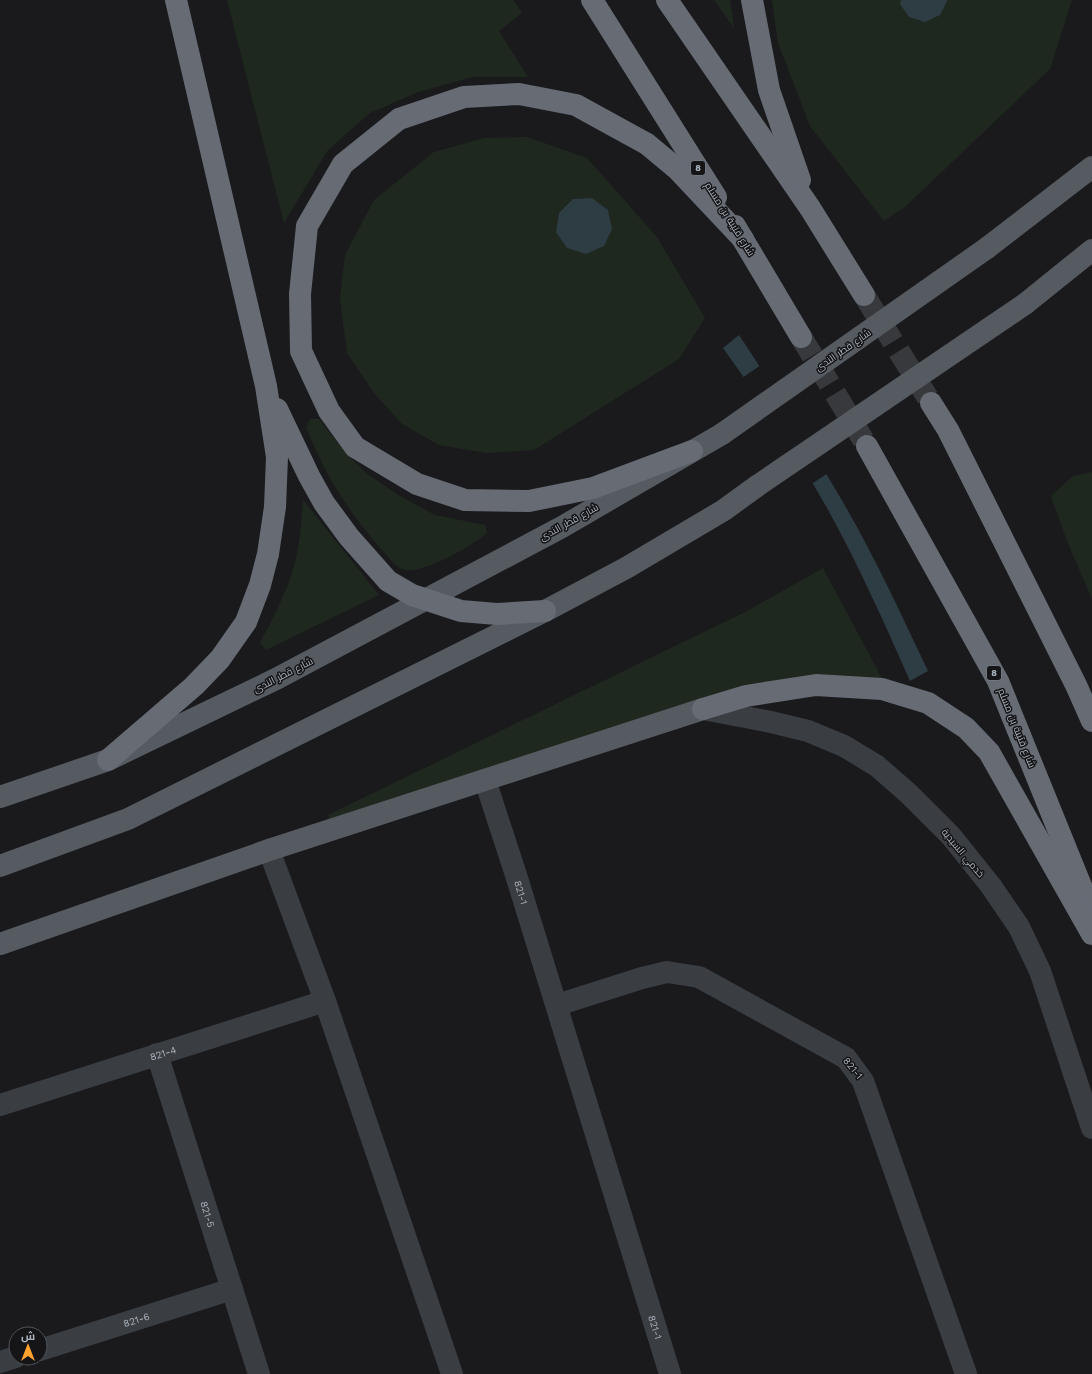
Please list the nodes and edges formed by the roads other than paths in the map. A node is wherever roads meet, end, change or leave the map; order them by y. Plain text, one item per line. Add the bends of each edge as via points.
1 (176, 0) edge
2 (592, 0) edge
3 (667, 0) edge
4 (752, 0) edge
5 (1092, 167) edge
6 (810, 208) junction
7 (742, 239) junction
8 (1092, 250) edge
9 (864, 295) tunnel mouth
10 (801, 337) tunnel mouth
11 (266, 386) junction
12 (931, 403) tunnel mouth
13 (867, 446) tunnel mouth
14 (692, 451) junction
15 (427, 600) junction
16 (545, 611) junction
17 (703, 709) junction
18 (1092, 721) edge
19 (108, 760) junction
20 (486, 780) junction
21 (0, 797) edge
22 (269, 850) junction
23 (0, 866) edge
24 (1092, 913) edge
25 (1092, 934) edge
26 (0, 944) edge
27 (325, 1001) junction
28 (557, 1005) junction
29 (157, 1054) junction
30 (0, 1105) edge
31 (1092, 1128) edge
32 (232, 1289) junction
33 (48, 1347) edge
34 (259, 1374) edge
35 (452, 1374) edge
36 (670, 1374) edge
37 (966, 1374) edge

1 - 11 highway
2 - 7 highway, شارع قتيبة بن مسلم / 8
3 - 6 highway
4 - 6 highway via 769,90
5 - 14 main road, شارع قطر الندى, bridge via 987,248 722,434
6 - 9 highway
7 - 10 highway, شارع قتيبة بن مسلم / 8
7 - 14 highway via 677,169 646,144 576,105 519,94 464,97 399,119 343,164 307,226 300,294 301,351 329,411 355,447 417,484 465,500 529,501 593,488
8 - 16 main road, bridge via 1026,304 711,518 626,568
11 - 15 highway via 324,503 388,581 412,595
11 - 19 highway via 277,457 275,507 260,586 246,622 220,659 194,686
12 - 18 highway via 948,430
13 - 24 highway, شارع قتيبة بن مسلم / 8 via 998,681
14 - 15 main road, شارع قطر الندى via 562,527
15 - 16 highway via 461,611 497,614
15 - 19 main road, شارع قطر الندى via 276,679
16 - 23 main road via 128,819
17 - 20 main road
17 - 25 highway via 746,696 816,685 882,688 928,704 966,728 989,752
17 - 31 street, خدمي السيدية via 808,731 844,746 877,766 951,836 991,886 1019,927 1040,971
19 - 21 main road, شارع قطر الندى
20 - 22 main road
20 - 28 street, 821-1
22 - 26 main road
22 - 27 street
27 - 29 street, 821-4
27 - 35 street
28 - 36 street, 821-1
28 - 37 street, 821-1 via 666,972 699,977 846,1058 863,1081
29 - 30 street, 821-4
29 - 32 street, 821-5
32 - 33 street, 821-6
32 - 34 street, 821-5

